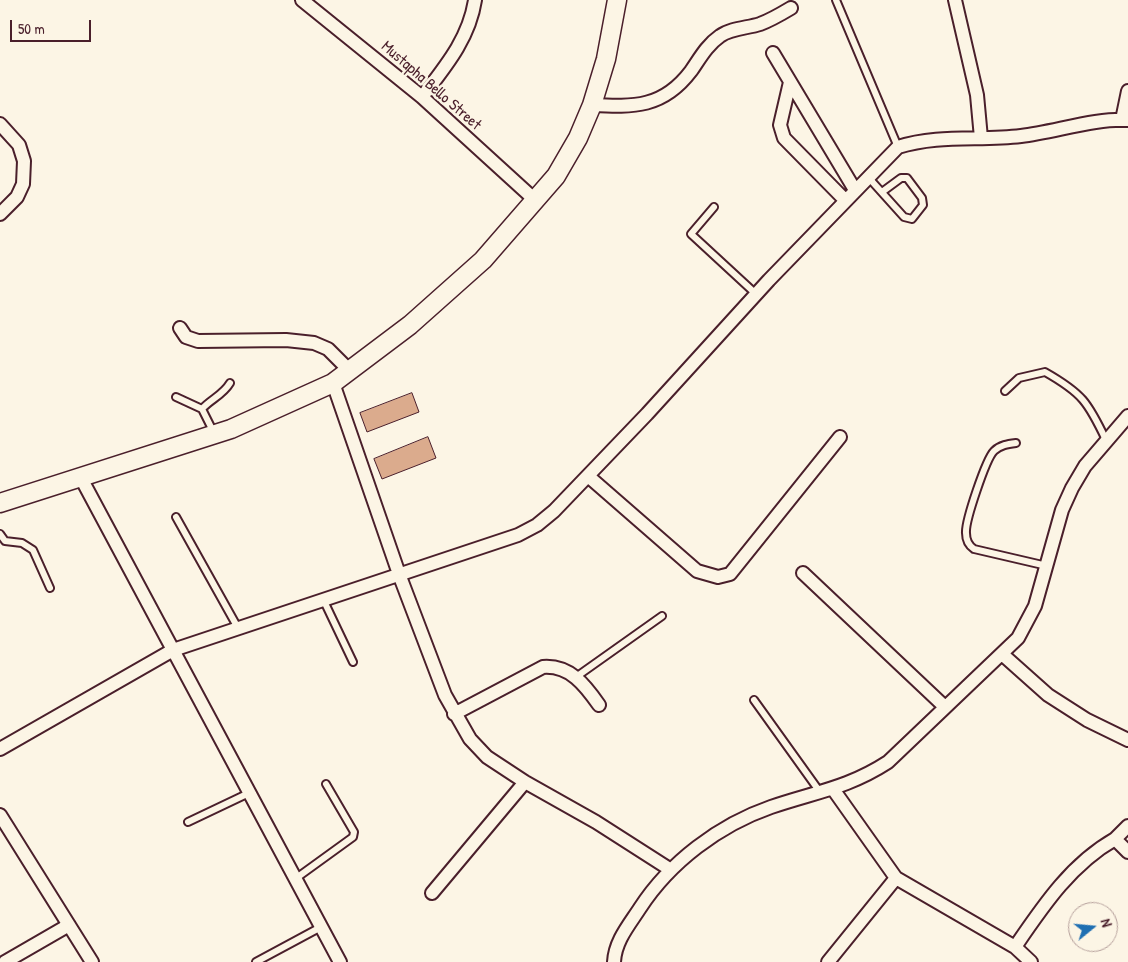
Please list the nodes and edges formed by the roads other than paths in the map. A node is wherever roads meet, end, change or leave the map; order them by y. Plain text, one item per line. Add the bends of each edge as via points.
1 (302, 0) edge
2 (475, 0) edge
3 (617, 0) edge
4 (836, 0) edge
5 (955, 0) edge
6 (791, 8) dead end
7 (773, 53) dead end
8 (790, 82) junction
9 (1128, 91) edge
10 (422, 97) junction
11 (592, 105) junction
12 (1125, 120) edge
13 (0, 124) edge
14 (981, 138) junction
15 (898, 147) junction
16 (838, 162) junction
17 (868, 177) junction
18 (823, 178) junction
19 (855, 190) junction
20 (882, 192) junction
21 (535, 200) junction
22 (845, 200) junction
23 (714, 207) dead end
24 (0, 214) edge
25 (756, 294) junction
26 (180, 328) dead end
27 (350, 371) junction
28 (230, 383) dead end
29 (333, 383) junction
30 (1005, 391) dead end
31 (176, 397) dead end
32 (202, 408) junction
33 (1128, 416) edge
34 (215, 434) junction
35 (840, 437) dead end
36 (1106, 440) junction
37 (1016, 444) dead end
38 (588, 476) junction
39 (81, 478) junction
40 (0, 503) edge
41 (176, 517) dead end
42 (0, 534) edge
43 (1047, 566) junction
44 (803, 573) dead end
45 (399, 574) junction
46 (50, 588) dead end
47 (323, 600) junction
48 (662, 616) dead end
49 (238, 628) junction
50 (172, 650) junction
51 (1002, 654) junction
52 (353, 662) dead end
53 (576, 677) junction
54 (754, 700) dead end
55 (599, 705) dead end
56 (945, 707) junction
57 (454, 714) junction
58 (1128, 740) edge
59 (0, 749) edge
60 (525, 782) junction
61 (326, 784) dead end
62 (827, 791) junction
63 (249, 793) junction
64 (0, 815) edge
65 (188, 822) dead end
66 (1128, 826) edge
67 (1115, 839) junction
68 (1128, 852) edge
69 (671, 870) junction
70 (896, 878) junction
71 (295, 879) junction
72 (432, 894) dead end
73 (69, 925) junction
74 (321, 927) junction
75 (1015, 947) junction
76 (611, 961) edge
77 (5, 962) edge
78 (92, 962) edge
79 (256, 962) edge
80 (340, 962) edge
81 (828, 962) edge
82 (1031, 962) edge

1 - 10 street, Mustapha Bello Street
2 - 10 street via 457,51
3 - 11 street via 606,59
4 - 15 lane
5 - 14 street via 977,95
6 - 11 street via 760,24 722,34 707,47 671,92 631,107
7 - 8 street
8 - 16 street
8 - 18 street via 781,133
9 - 12 street
10 - 21 street, Mustapha Bello Street
11 - 21 street via 556,176
12 - 14 street via 1019,137
13 - 24 street via 19,145 24,161 23,184 17,197
14 - 15 street via 919,140
15 - 17 street
16 - 18 street
16 - 19 street
17 - 19 street
17 - 20 lane
18 - 22 street
19 - 22 street
20 - 20 lane via 909,219 923,205 922,198 908,178 901,178
21 - 27 street via 483,260 410,325
22 - 25 street
23 - 25 lane via 692,234
25 - 38 street
26 - 27 street via 186,337 198,341 286,340 314,343 328,349
27 - 29 street
28 - 32 lane via 225,392
29 - 34 street
29 - 45 street
30 - 36 lane via 1019,378 1045,372 1082,396 1092,409
31 - 32 lane
32 - 34 lane
33 - 36 street
34 - 39 street
35 - 38 street via 730,574 718,577 697,571
36 - 43 street via 1085,466 1062,510
37 - 43 lane via 998,447 992,453 965,530 967,541 974,549
38 - 45 street via 537,525
39 - 40 street
39 - 50 street
41 - 49 lane
42 - 46 lane via 5,541 22,543 33,550
43 - 51 street via 1028,624
44 - 56 street
45 - 47 street
45 - 57 street
47 - 49 street
47 - 52 lane
48 - 53 lane
49 - 50 street
50 - 59 street
50 - 63 street
51 - 56 street
51 - 58 street via 1048,695 1087,720
53 - 55 street
53 - 57 street via 557,666 543,667
54 - 62 lane
56 - 62 street via 888,762 865,777
57 - 60 street via 470,739 487,757
60 - 69 street
60 - 72 street
61 - 71 lane via 354,832 353,837
62 - 69 street via 770,808 722,830
62 - 70 street
63 - 65 lane
63 - 71 street
64 - 73 street
66 - 67 street
67 - 68 street
67 - 75 street via 1077,866 1040,909
69 - 76 street via 648,895 620,938
70 - 75 street
70 - 81 street
71 - 74 street
73 - 77 street
73 - 78 street
74 - 79 lane
74 - 80 street
75 - 82 street

